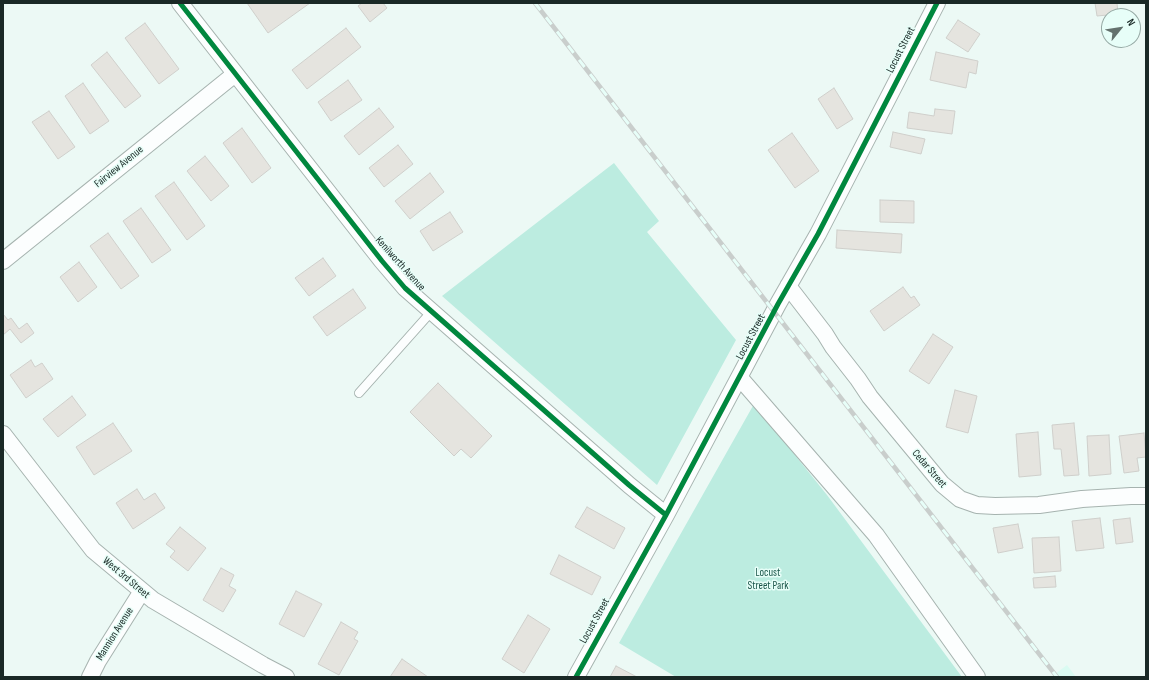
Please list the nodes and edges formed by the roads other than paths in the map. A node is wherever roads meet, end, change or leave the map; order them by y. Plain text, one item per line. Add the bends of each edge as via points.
1 (180, 3) edge
2 (937, 3) edge
3 (235, 74) junction
4 (3, 261) edge
5 (788, 286) junction
6 (432, 312) junction
7 (740, 378) junction
8 (360, 393) dead end
9 (3, 434) edge
10 (1146, 496) edge
11 (666, 515) junction
12 (142, 591) junction
13 (90, 677) edge
14 (286, 677) edge
15 (576, 677) edge
16 (977, 677) edge

1 - 3 street, Kenilworth Avenue
2 - 5 street, Locust Street via 818,234
3 - 4 street, Fairview Avenue
3 - 6 street, Kenilworth Avenue via 382,261 405,288
5 - 7 street, Locust Street
5 - 10 street, Cedar Street via 870,397 942,484 960,499 977,505 1039,505 1082,499
6 - 8 lane
6 - 11 street, Kenilworth Avenue
7 - 11 street, Locust Street
7 - 16 street via 876,535
9 - 12 street, West 3rd Street via 93,550
11 - 15 street, Locust Street
12 - 13 street, Mannion Avenue
12 - 14 street, West 3rd Street via 159,604

